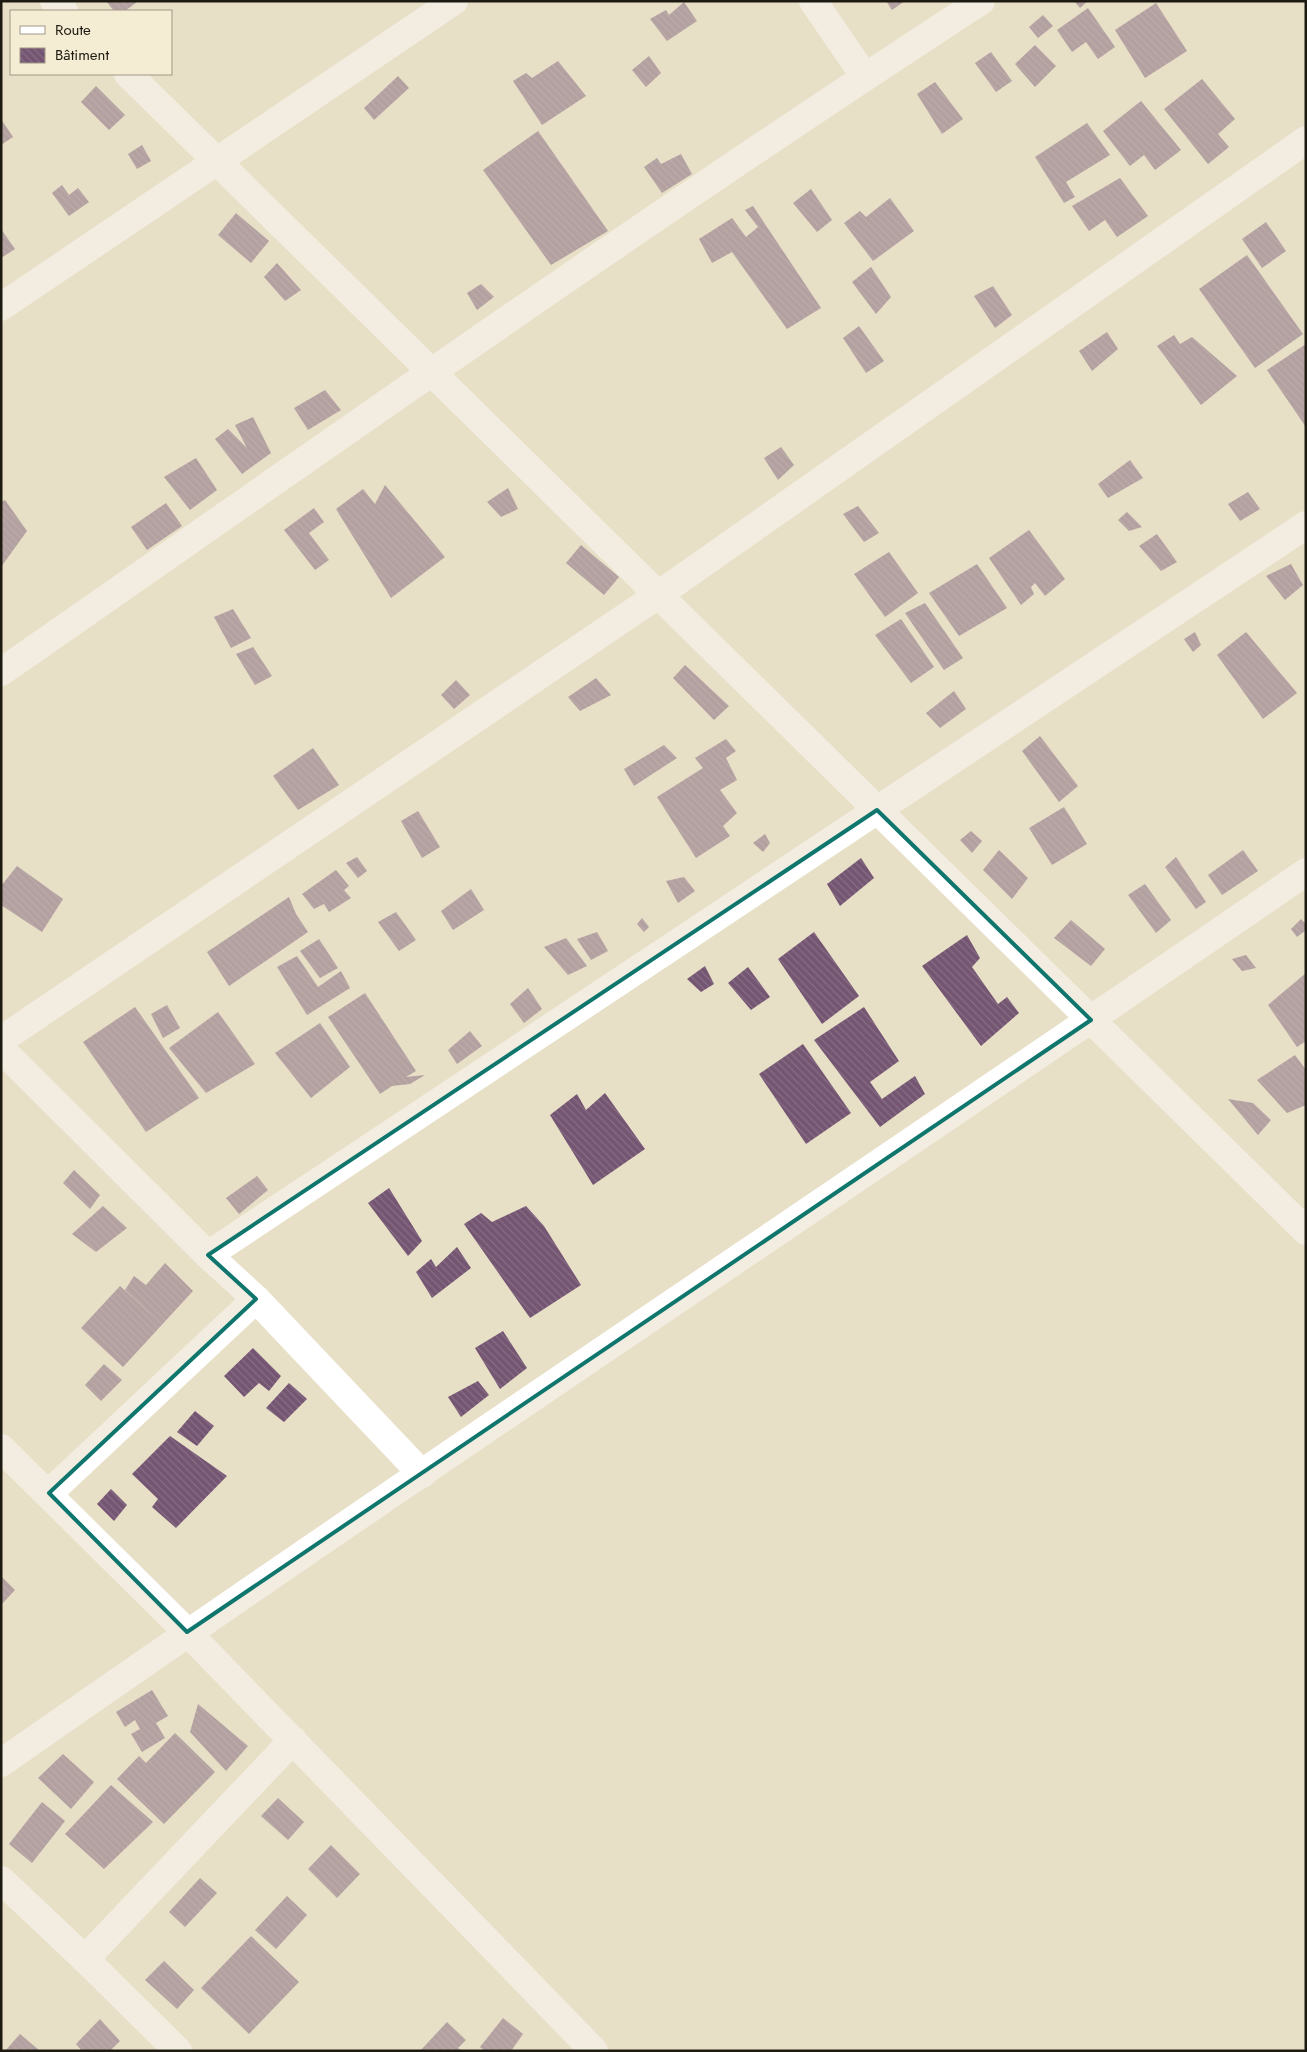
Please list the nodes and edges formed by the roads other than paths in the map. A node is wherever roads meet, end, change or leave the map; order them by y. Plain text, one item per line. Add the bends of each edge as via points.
1 (54, 1) edge
2 (454, 1) edge
3 (812, 1) edge
4 (981, 1) edge
5 (63, 10) edge
6 (129, 75) edge
7 (865, 77) junction
8 (1306, 140) edge
9 (216, 161) junction
10 (1, 307) edge
11 (432, 373) junction
12 (1306, 525) edge
13 (658, 595) junction
14 (1, 672) edge
15 (877, 810) junction
16 (1306, 872) edge
17 (1091, 1020) junction
18 (1, 1040) edge
19 (1, 1049) edge
20 (1304, 1226) edge
21 (208, 1255) junction
22 (256, 1299) junction
23 (1, 1448) edge
24 (422, 1474) junction
25 (49, 1493) junction
26 (188, 1632) junction
27 (293, 1740) junction
28 (1, 1762) edge
29 (1, 1880) edge
30 (85, 1959) junction
31 (178, 2051) edge
32 (594, 2051) edge

1 - 5 street
2 - 9 street
3 - 7 street
4 - 7 street
6 - 9 street
7 - 11 street
8 - 13 street
9 - 10 street
9 - 11 street
11 - 13 street
11 - 14 street
12 - 15 street
13 - 15 street
13 - 18 street
15 - 17 street
15 - 21 street
16 - 17 street
17 - 20 street
17 - 24 street
19 - 21 street
21 - 22 street
22 - 24 street
22 - 25 street
23 - 25 street
24 - 26 street
25 - 26 street
26 - 27 street
26 - 28 street
27 - 30 street
27 - 32 street
29 - 30 street
30 - 31 street

